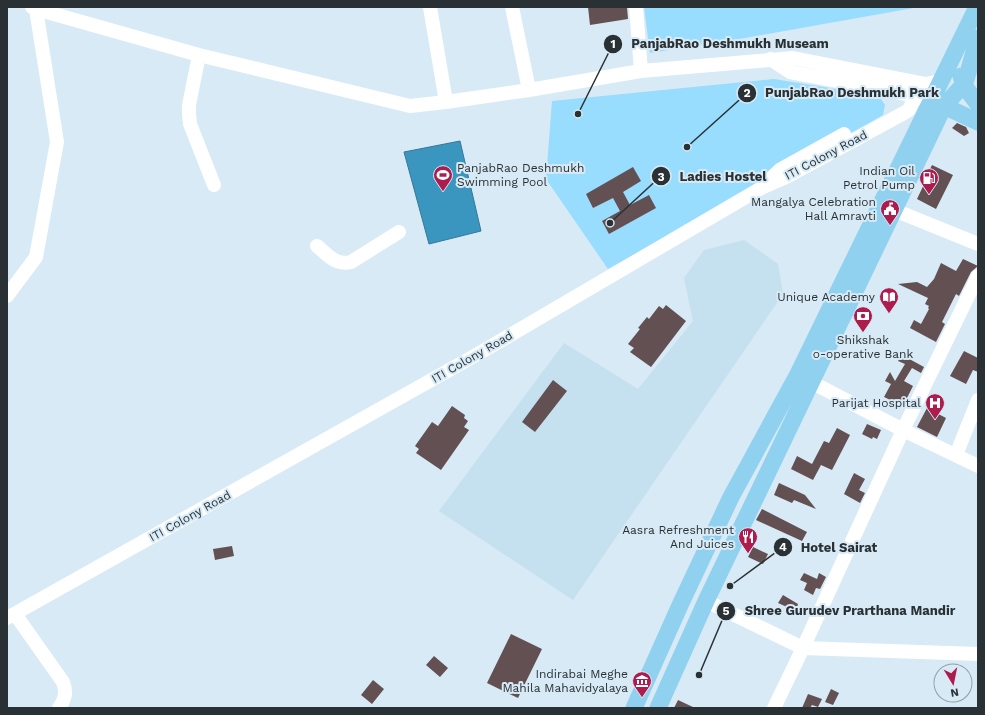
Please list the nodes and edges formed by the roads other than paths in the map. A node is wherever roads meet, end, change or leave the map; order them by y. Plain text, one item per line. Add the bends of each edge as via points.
1 (430, 7) edge
2 (512, 7) edge
3 (636, 7) edge
4 (969, 7) edge
5 (977, 7) edge
6 (34, 8) edge
7 (978, 38) edge
8 (978, 49) edge
9 (199, 55) junction
10 (978, 69) edge
11 (642, 71) junction
12 (972, 89) edge
13 (529, 90) junction
14 (931, 95) junction
15 (446, 102) junction
16 (978, 104) edge
17 (978, 122) edge
18 (214, 185) dead end
19 (885, 217) junction
20 (399, 232) dead end
21 (978, 244) edge
22 (317, 246) dead end
23 (978, 276) edge
24 (7, 296) edge
25 (811, 382) junction
26 (978, 400) edge
27 (903, 430) junction
28 (956, 455) junction
29 (978, 466) edge
30 (706, 601) junction
31 (11, 616) edge
32 (803, 648) junction
33 (978, 654) edge
34 (777, 707) edge
35 (59, 708) edge
36 (634, 708) edge
37 (658, 708) edge

1 - 15 street
2 - 13 street
3 - 11 street
4 - 16 main road via 956,50 956,65 965,87
5 - 14 main road
6 - 9 street
6 - 24 street via 57,142 36,256
7 - 12 main road
8 - 10 main road
9 - 15 street via 410,106
9 - 18 street via 189,114 190,124
11 - 13 street
11 - 14 street via 793,58
12 - 14 main road
12 - 14 main road
13 - 15 street
14 - 17 main road
14 - 19 main road
14 - 31 street, ITI Colony Road via 904,113 763,187 470,359
19 - 21 street
19 - 25 main road
19 - 36 main road via 731,497
20 - 22 street via 344,264 337,262
23 - 27 street
25 - 27 street
25 - 30 main road
26 - 28 street
27 - 28 street
27 - 32 street
28 - 29 street
30 - 32 street
30 - 37 main road
31 - 35 street via 63,682 66,693
32 - 33 street
32 - 34 street

